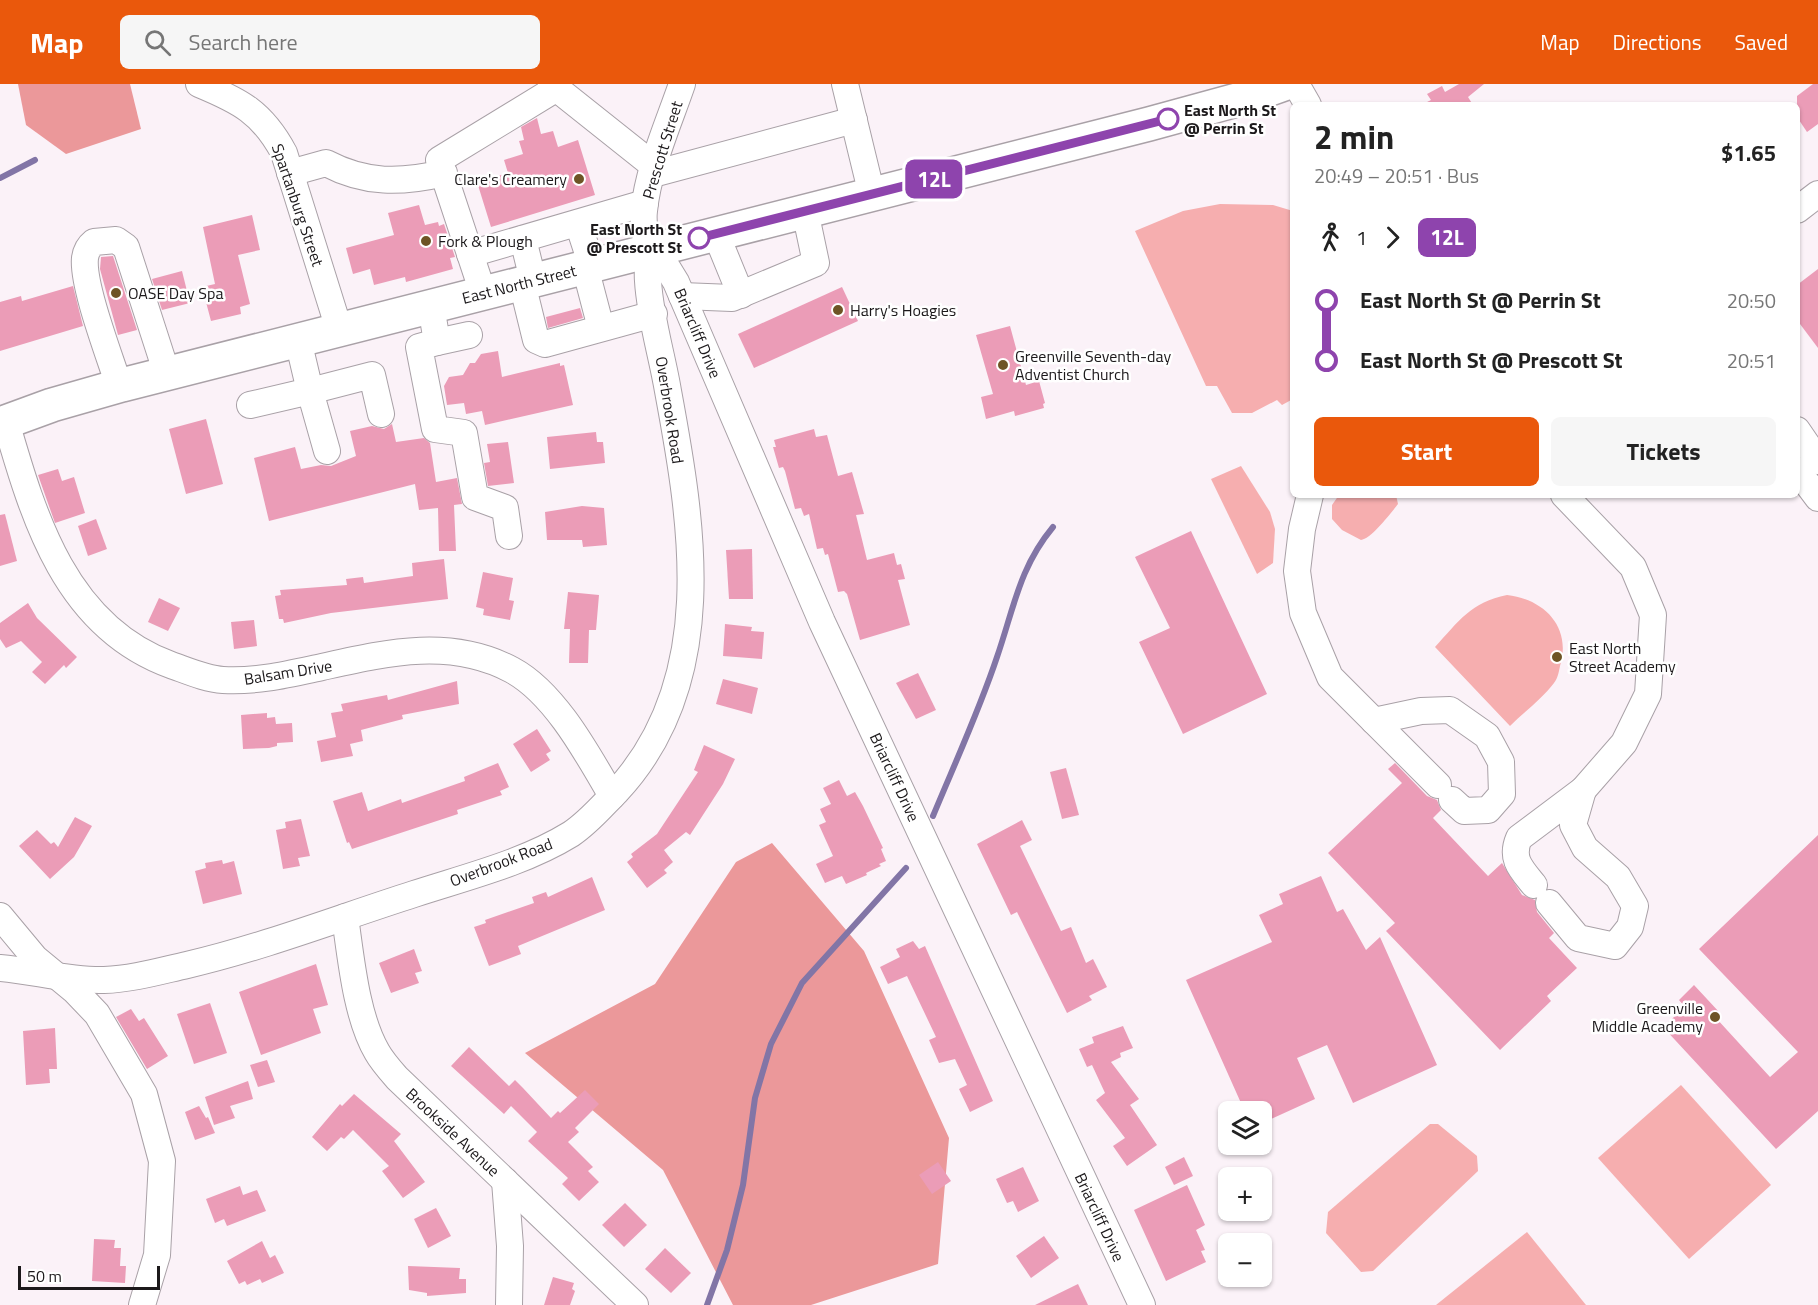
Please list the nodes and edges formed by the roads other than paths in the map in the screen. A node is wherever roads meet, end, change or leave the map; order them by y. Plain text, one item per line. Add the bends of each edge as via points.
1 (199, 84) edge
2 (682, 84) edge
3 (845, 84) edge
4 (1284, 84) edge
5 (1296, 84) edge
6 (554, 86) edge
7 (1306, 102) edge
8 (854, 120) junction
9 (654, 170) junction
10 (290, 173) junction
11 (444, 173) junction
12 (1818, 194) edge
13 (872, 195) junction
14 (645, 203) junction
15 (1800, 208) edge
16 (806, 211) junction
17 (578, 223) junction
18 (716, 234) junction
19 (523, 239) junction
20 (648, 251) junction
21 (470, 254) junction
22 (588, 266) junction
23 (527, 282) junction
24 (483, 293) junction
25 (741, 294) junction
26 (682, 296) junction
27 (431, 306) junction
28 (654, 314) junction
29 (601, 328) junction
30 (339, 329) junction
31 (469, 336) dead end
32 (298, 340) junction
33 (437, 342) junction
34 (167, 374) junction
35 (119, 386) junction
36 (310, 391) junction
37 (249, 405) dead end
38 (381, 414) dead end
39 (3, 423) edge
40 (1800, 434) edge
41 (327, 451) dead end
42 (1818, 461) edge
43 (1800, 474) edge
44 (1309, 498) edge
45 (1567, 498) edge
46 (1818, 498) edge
47 (509, 537) dead end
48 (1374, 721) junction
49 (1582, 790) junction
50 (612, 796) junction
51 (1526, 830) junction
52 (1585, 848) junction
53 (0, 916) edge
54 (345, 916) junction
55 (0, 968) edge
56 (55, 975) junction
57 (506, 1181) junction
58 (142, 1305) edge
59 (509, 1305) edge
60 (635, 1305) edge
61 (1142, 1305) edge

1 - 10 street, Spartanburg Street via 250,108 265,122 284,153
2 - 9 street, Prescott Street
3 - 8 street
4 - 13 main road, East North Street via 1149,124
5 - 7 street
6 - 9 street
6 - 11 street via 439,160
8 - 9 street
8 - 13 street
9 - 14 street, Prescott Street
10 - 11 street via 326,163 346,174 377,180 411,181
10 - 30 street, Spartanburg Street
11 - 21 street
12 - 15 street
13 - 16 main road, East North Street
14 - 17 street
14 - 20 street, Prescott Street via 643,230
16 - 18 main road, East North Street
16 - 25 street via 816,263
17 - 19 street
17 - 22 street
18 - 20 main road, East North Street
18 - 25 street
19 - 21 street
19 - 23 street
20 - 22 main road, East North Street
20 - 26 street, Briarcliff Drive via 665,264
20 - 28 street, Overbrook Road
21 - 24 street
22 - 23 main road, East North Street
22 - 29 street
23 - 24 main road, East North Street
23 - 29 street via 536,340 545,344
24 - 27 main road, East North Street
25 - 26 street via 732,298
26 - 61 street, Briarcliff Drive via 822,622
27 - 30 main road, East North Street
27 - 33 street
28 - 29 street
28 - 50 street, Overbrook Road via 691,564 689,623 677,692 662,730 638,768
30 - 32 main road, East North Street
31 - 33 street
32 - 34 main road, East North Street
32 - 36 street
33 - 47 street via 419,347 435,429 464,433 475,497 505,508
34 - 35 main road, East North Street
34 - 35 street via 126,247 116,240 94,242 85,257 87,277
35 - 39 main road, East North Street
36 - 37 street
36 - 38 street via 372,375
36 - 41 street
39 - 50 street, Balsam Drive via 42,534 84,603 121,641 150,658 221,680 283,676 414,649 448,651 486,660 512,670 557,711
40 - 42 street
43 - 46 street
44 - 48 street via 1297,571 1304,613 1330,676
45 - 49 street via 1633,567 1653,615 1648,694 1624,742
48 - 48 street via 1464,812 1488,810 1502,794 1501,762 1487,736 1450,710 1421,711
49 - 51 street
49 - 52 street via 1573,825
50 - 54 street, Overbrook Road via 573,832 549,846 501,866
51 - 52 street via 1553,828
51 - 52 street via 1514,849 1516,864 1578,938 1615,946 1630,927 1635,906 1618,877
53 - 56 street via 35,958
54 - 56 street, Overbrook Road via 219,957 132,978 101,980
54 - 57 street, Brookside Avenue via 360,1000 377,1053 397,1078
55 - 56 street, Overbrook Road
56 - 58 street via 97,1014 144,1094 162,1161 157,1255
57 - 59 street
57 - 60 street, Brookside Avenue

